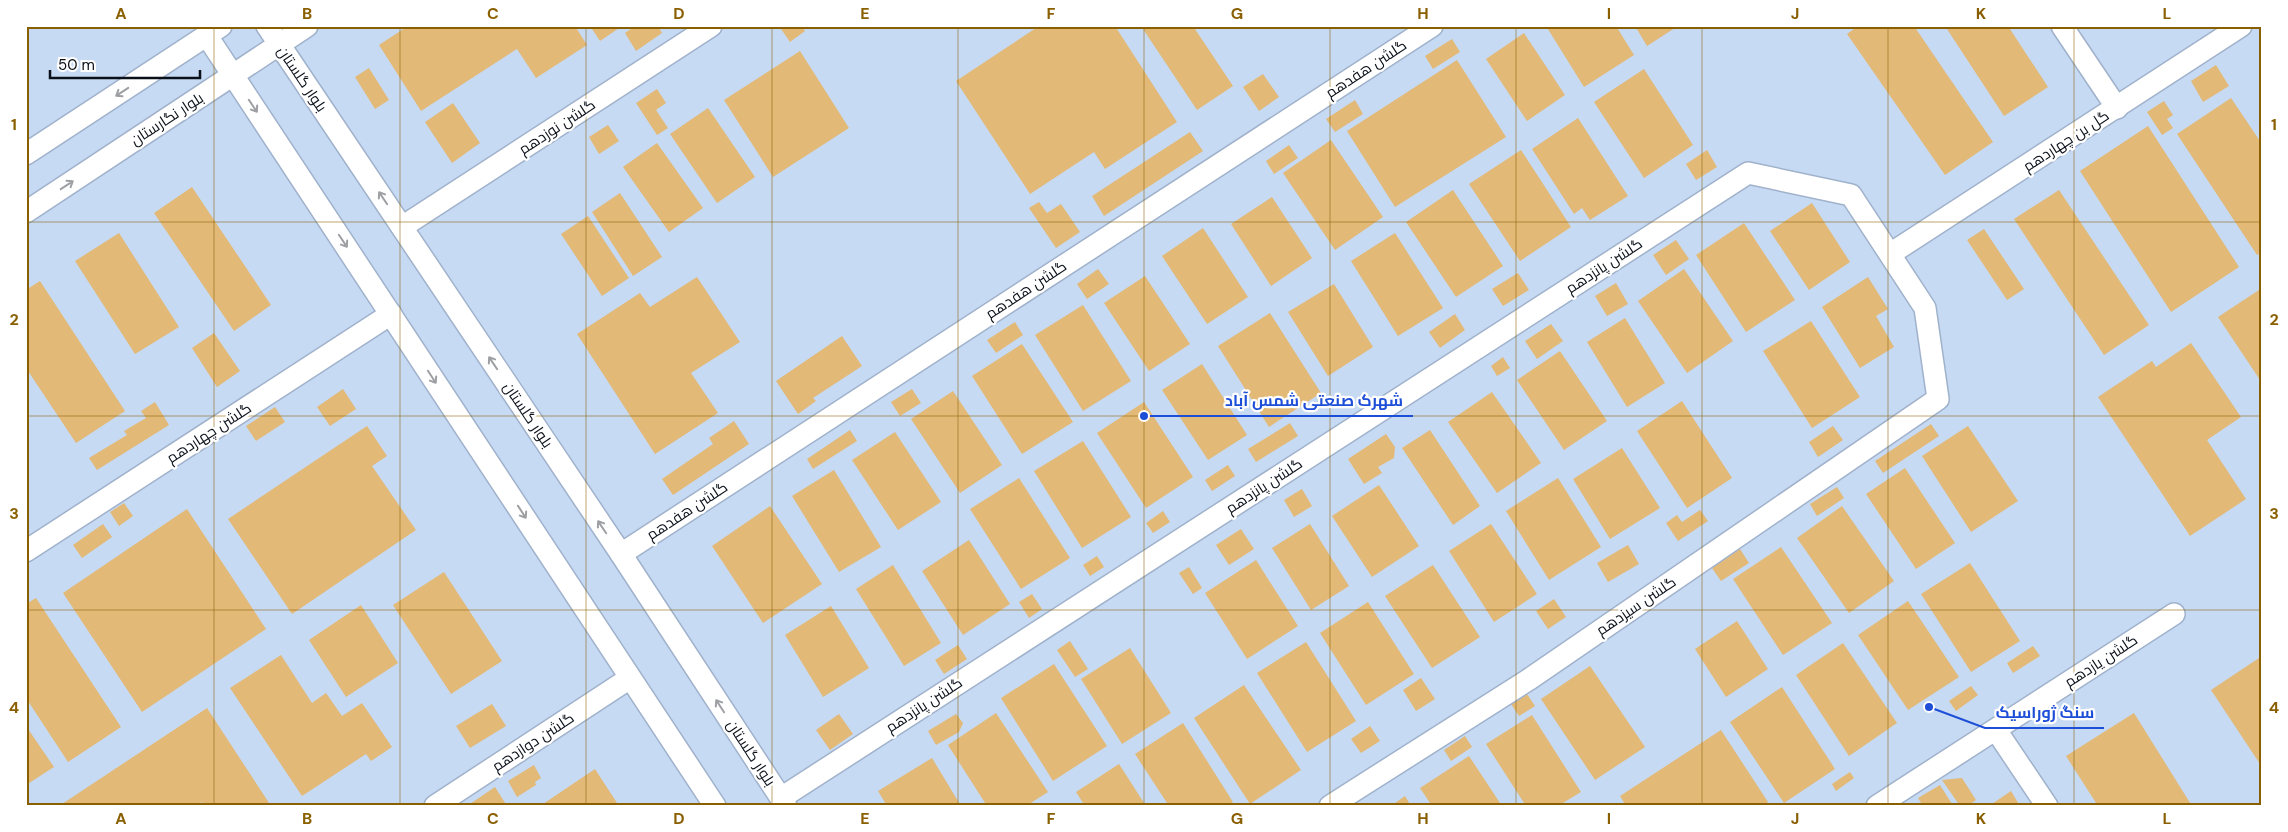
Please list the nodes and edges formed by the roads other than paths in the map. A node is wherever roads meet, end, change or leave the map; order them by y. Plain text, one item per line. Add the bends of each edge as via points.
1 (267, 26) edge
2 (307, 26) edge
3 (711, 26) edge
4 (1432, 26) edge
5 (2062, 26) edge
6 (2241, 26) edge
7 (214, 31) edge
8 (279, 45) junction
9 (233, 75) junction
10 (2117, 108) junction
11 (26, 154) edge
12 (26, 212) edge
13 (402, 227) junction
14 (1890, 254) junction
15 (391, 314) junction
16 (26, 552) edge
17 (621, 554) junction
18 (2174, 614) dead end
19 (630, 678) junction
20 (1996, 730) junction
21 (783, 802) edge
22 (435, 806) edge
23 (715, 806) edge
24 (1330, 806) edge
25 (1878, 806) edge
26 (2047, 806) edge

1 - 8 street, بلوار گلستان
2 - 8 street, بلوار نگارستان
3 - 13 street, گلشن نوزدهم
4 - 17 street, گلشن هفدهم
5 - 10 street
6 - 10 street, گل بن چهاردهم
7 - 9 street
7 -> 11 street
8 - 9 street, بلوار نگارستان
13 -> 8 street, بلوار گلستان
12 -> 9 street, بلوار نگارستان
9 -> 15 street
10 - 14 street, گل بن چهاردهم
17 -> 13 street, بلوار گلستان
14 - 21 street, گلشن پانزدهم via 1851,195 1748,173
14 - 24 street, گلشن سیزدهم via 1925,308 1938,399 1528,680
15 - 16 street, گلشن چهاردهم
15 -> 19 street
21 -> 17 street, بلوار گلستان
18 - 20 street, گلشن یازدهم
19 - 22 street, گلشن دوازدهم
19 - 23 street
20 - 25 street, گلشن یازدهم
20 - 26 street

